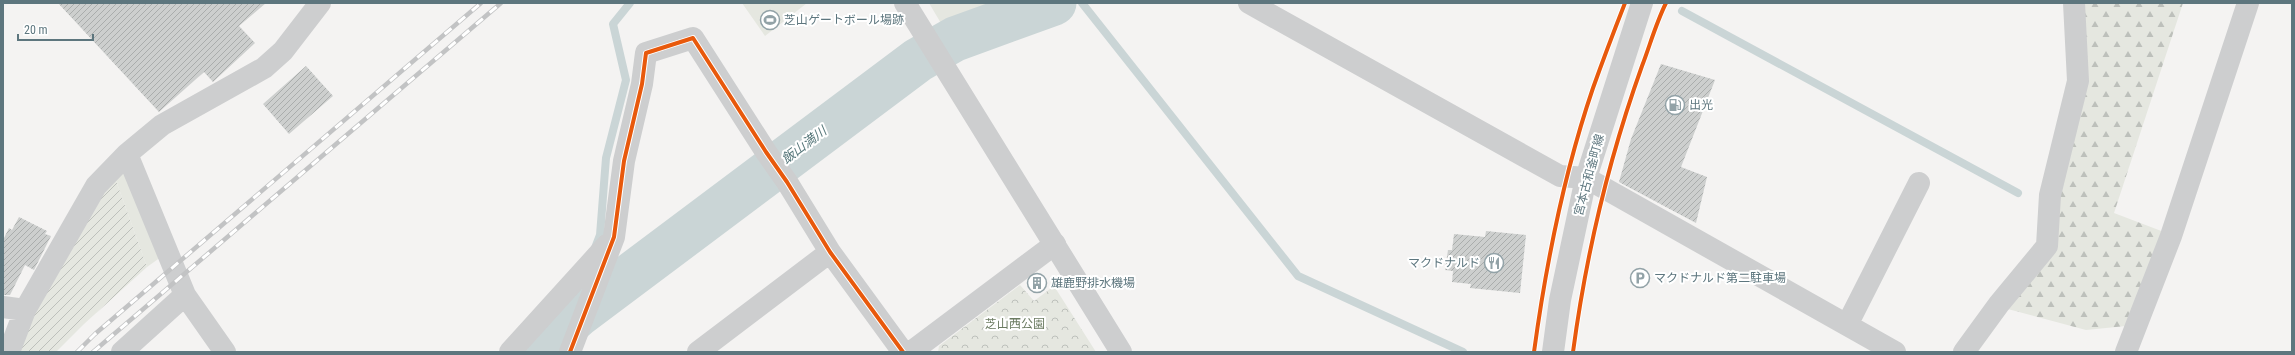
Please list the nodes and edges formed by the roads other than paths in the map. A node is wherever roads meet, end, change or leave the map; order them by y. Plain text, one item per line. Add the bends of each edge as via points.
1 (320, 3) edge
2 (905, 3) edge
3 (1248, 3) edge
4 (1642, 3) edge
5 (2074, 3) edge
6 (2248, 3) edge
7 (126, 154) junction
8 (1586, 178) junction
9 (1918, 182) dead end
10 (614, 237) junction
11 (1055, 244) junction
12 (830, 252) junction
13 (185, 295) junction
14 (3, 307) edge
15 (26, 310) junction
16 (1847, 325) junction
17 (9, 352) edge
18 (122, 352) edge
19 (225, 352) edge
20 (510, 352) edge
21 (570, 352) edge
22 (698, 352) edge
23 (903, 352) edge
24 (911, 352) edge
25 (1121, 352) edge
26 (1553, 352) edge
27 (1895, 352) edge
28 (1964, 352) edge
29 (2126, 352) edge

1 - 7 street via 283,51 264,68 162,125
2 - 11 street
3 - 8 street via 1560,176
4 - 8 street, 宮本古和釜町線
5 - 28 street via 2078,81 2050,195 2047,246 1998,304
6 - 29 street via 2171,236
7 - 13 street
7 - 15 street via 96,186
8 - 16 street
8 - 26 street, 宮本古和釜町線 via 1560,300
9 - 16 street
10 - 12 street via 624,161 642,84 646,53 693,38
10 - 20 street
10 - 21 street
11 - 24 street
11 - 25 street
12 - 22 street
12 - 23 street
13 - 18 street
13 - 19 street
14 - 15 street
15 - 17 street
16 - 27 street

